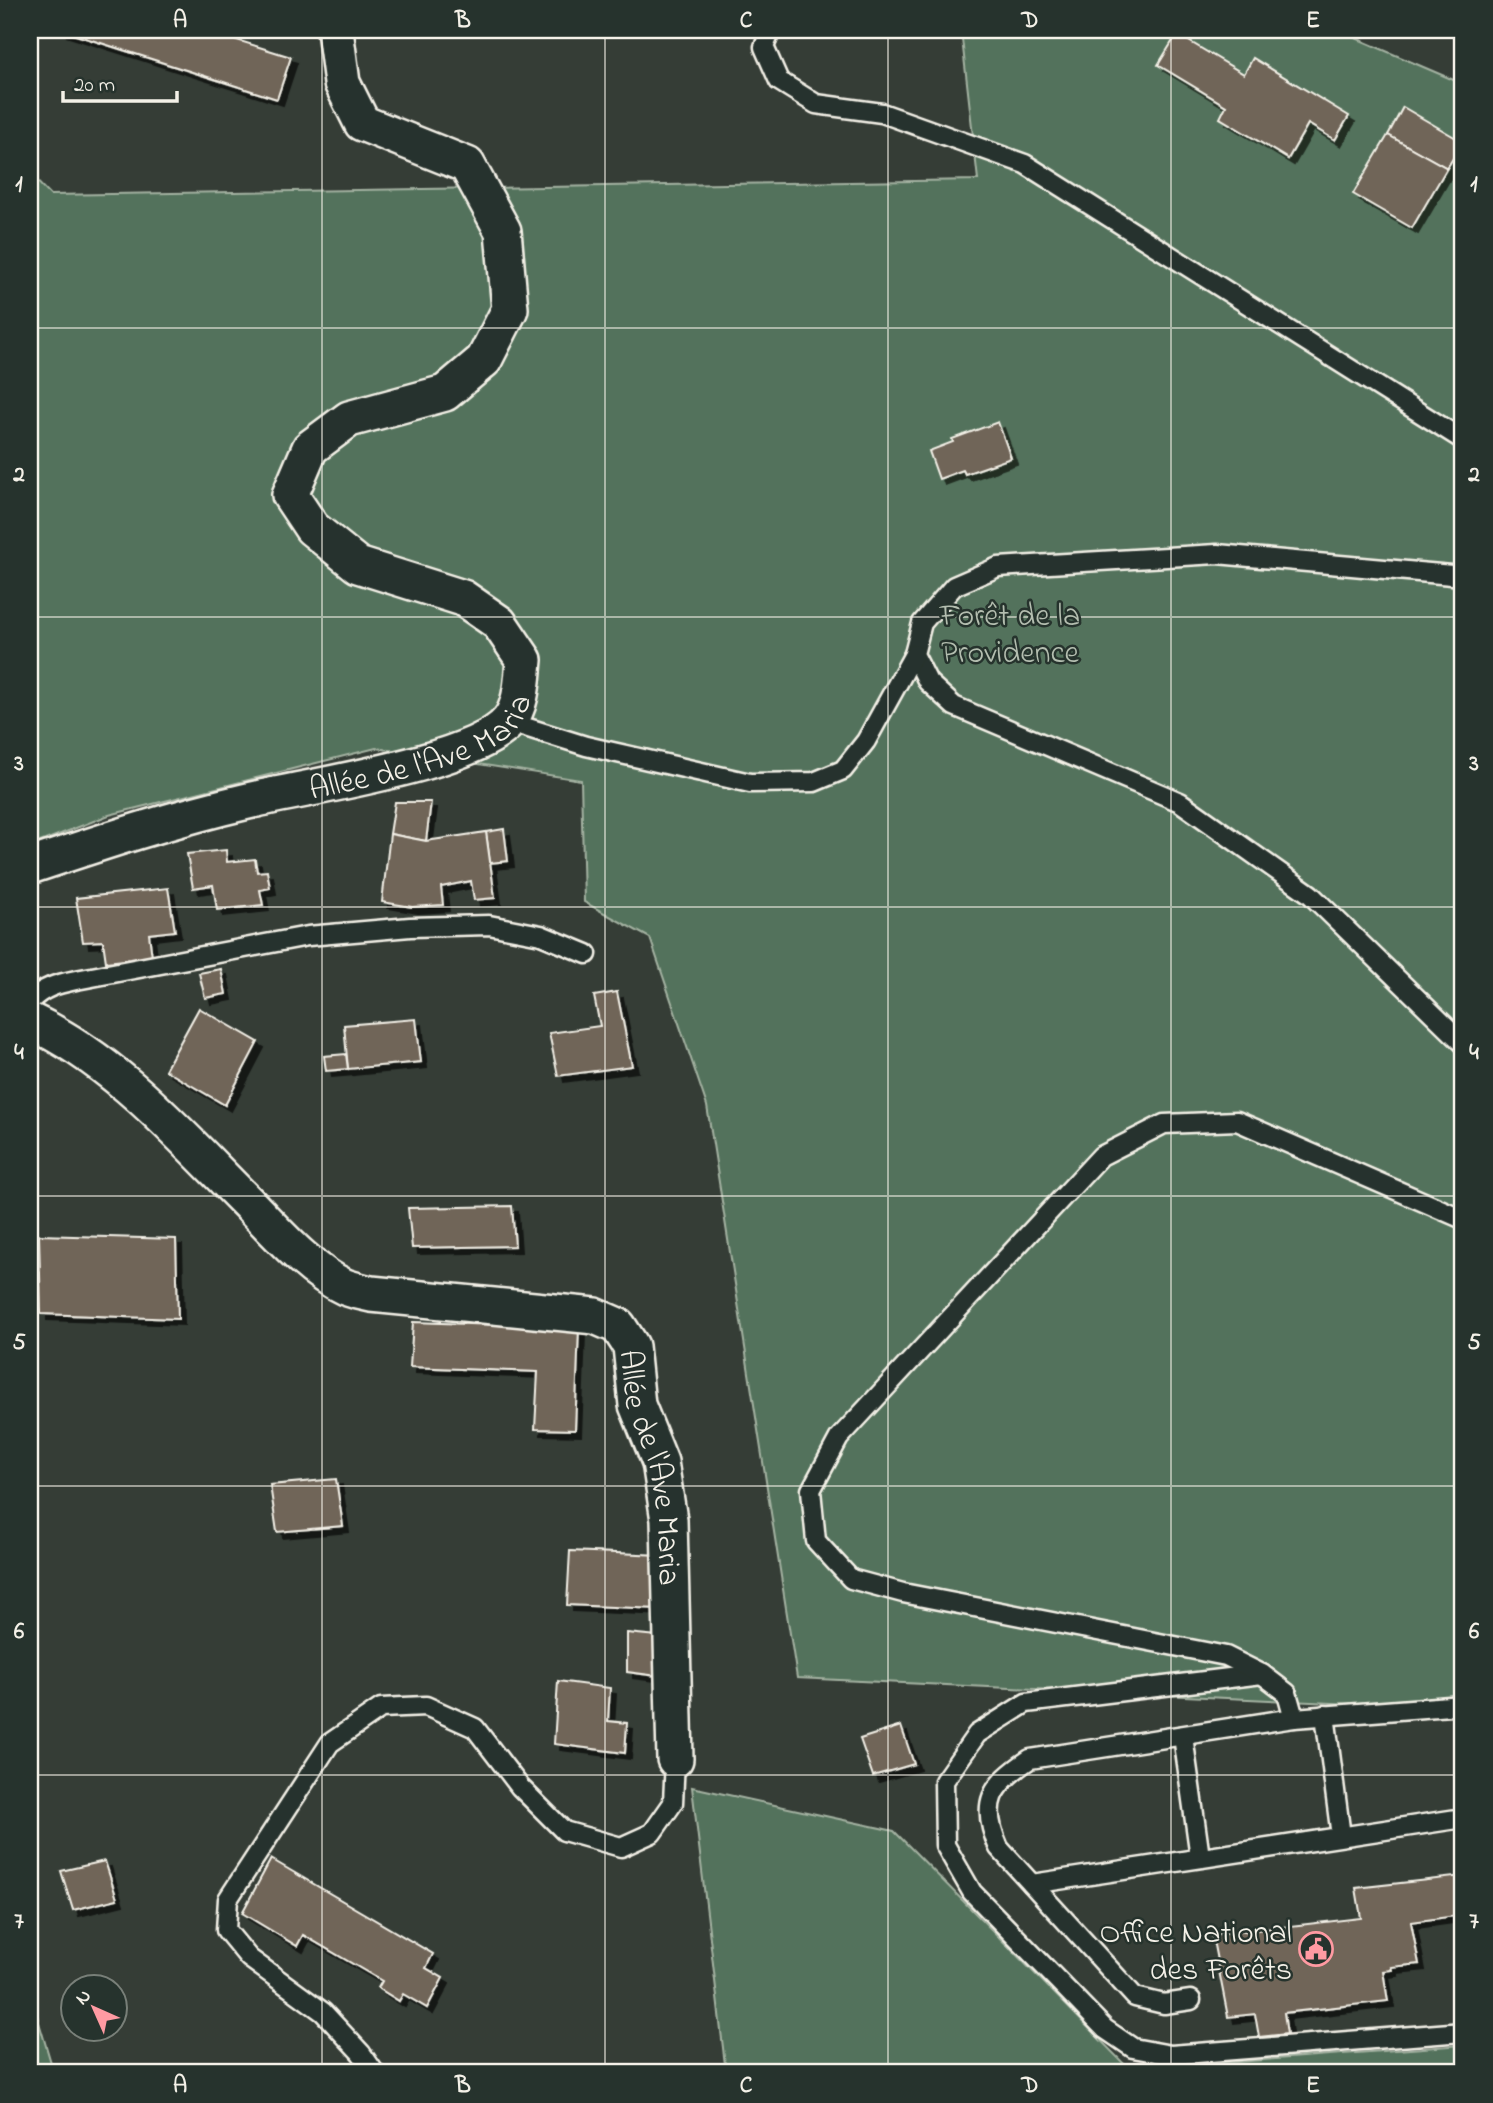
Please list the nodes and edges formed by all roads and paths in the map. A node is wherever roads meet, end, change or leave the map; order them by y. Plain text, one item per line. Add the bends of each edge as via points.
1 (335, 30) edge
2 (771, 30) edge
3 (1463, 440) edge
4 (1463, 576) edge
5 (914, 654) junction
6 (509, 722) junction
7 (30, 866) edge
8 (587, 954) dead end
9 (30, 1001) edge
10 (30, 1021) edge
11 (1463, 1043) edge
12 (1463, 1219) edge
13 (1262, 1674) junction
14 (1463, 1704) edge
15 (1325, 1715) junction
16 (1294, 1718) junction
17 (1184, 1736) junction
18 (675, 1759) joint
19 (1463, 1818) edge
20 (1341, 1836) junction
21 (1200, 1857) junction
22 (1032, 1884) junction
23 (1191, 2000) dead end
24 (1463, 2032) edge
25 (376, 2073) edge

1 - 6 street, Allée de l'Ave Maria via 342,83 362,123 467,165 503,231 510,309 484,360 445,393 349,419 310,447 290,495 312,528 358,565 463,598 499,623 524,660 518,705
2 - 3 lane via 764,47 779,81 816,104 882,113 1025,164
4 - 5 lane via 1217,554 998,567 954,586 922,623
5 - 6 lane via 866,741 843,770 814,782 751,783 586,746
5 - 11 lane via 928,682 954,706 1180,802 1310,894
6 - 7 street, Allée de l'Ave Maria via 480,743 416,764 247,801
8 - 9 lane via 541,935 489,925 398,928 309,936 76,979 54,984
10 - 18 street, Allée de l'Ave Maria via 93,1058 142,1098 289,1243 322,1273 345,1286 371,1294 595,1317 618,1326 631,1346 636,1405 660,1462 669,1520
12 - 13 lane via 1237,1121 1164,1124 1101,1156 839,1438 811,1490 816,1541 851,1579 1226,1657
13 - 16 lane via 1287,1693
13 - 24 lane via 1026,1703 977,1734 944,1781 945,1845 972,1892 1105,2029 1133,2048 1171,2055
14 - 15 lane
15 - 16 lane
15 - 20 lane
16 - 17 lane
17 - 21 lane
17 - 22 lane via 1030,1759 1005,1776 991,1796 989,1825 999,1848
18 - 25 lane via 673,1803 652,1833 621,1847 564,1831 520,1787 475,1728 426,1706 381,1709 330,1743 228,1899 226,1930 249,1958 323,2012
19 - 20 lane
20 - 21 lane
21 - 22 lane
22 - 23 lane via 1135,1997 1164,2004

